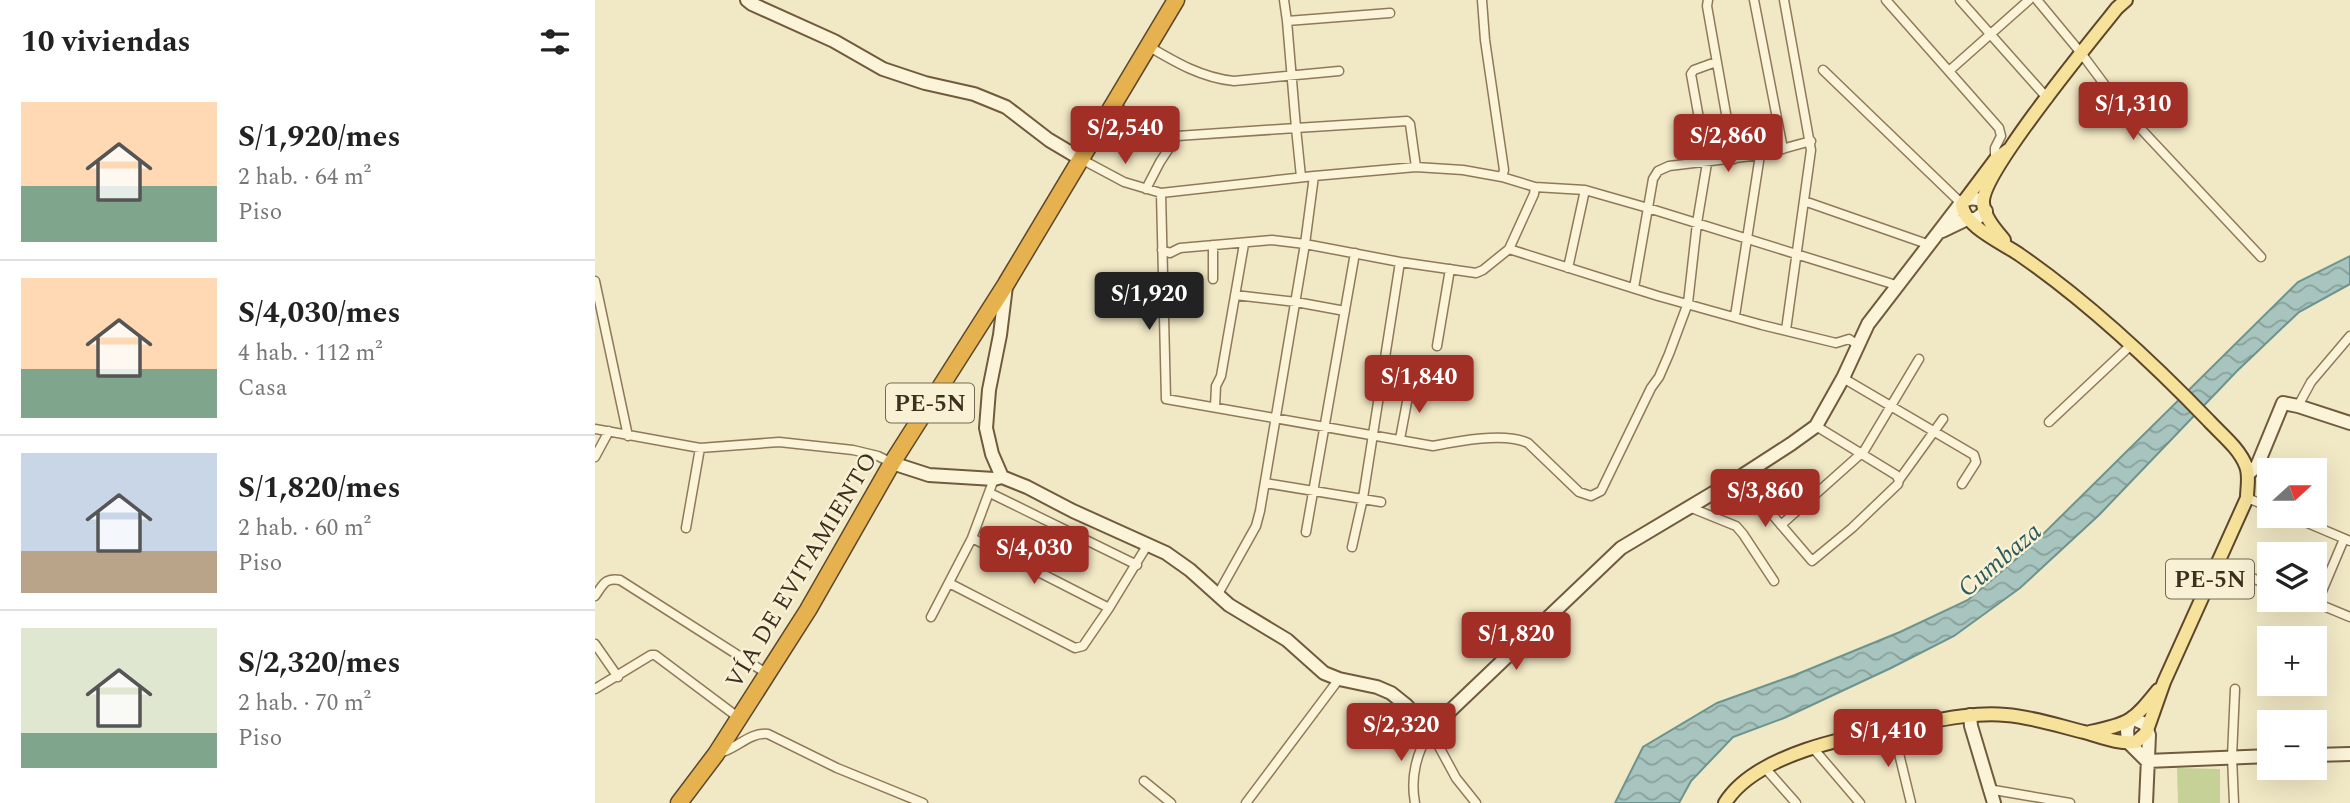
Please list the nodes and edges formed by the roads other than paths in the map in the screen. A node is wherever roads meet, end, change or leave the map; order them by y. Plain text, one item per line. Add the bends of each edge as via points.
1 (747, 0) edge
2 (1176, 0) edge
3 (1284, 0) edge
4 (1482, 0) edge
5 (1708, 0) edge
6 (1754, 0) edge
7 (1784, 0) edge
8 (1886, 0) edge
9 (1901, 0) edge
10 (1960, 0) edge
11 (2029, 0) edge
12 (2037, 0) edge
13 (2126, 0) edge
14 (1893, 7) junction
15 (1390, 13) dead end
16 (1287, 21) junction
17 (1990, 33) junction
18 (1148, 46) junction
19 (2081, 53) junction
20 (1716, 62) junction
21 (1823, 70) dead end
22 (1339, 71) dead end
23 (1949, 71) junction
24 (1292, 75) junction
25 (2047, 99) junction
26 (1113, 106) junction
27 (1296, 128) junction
28 (1177, 136) junction
29 (1811, 141) junction
30 (1783, 149) junction
31 (2008, 150) junction
32 (1760, 155) junction
33 (1081, 159) junction
34 (1734, 159) junction
35 (1994, 160) junction
36 (1707, 163) junction
37 (1416, 167) junction
38 (1314, 176) junction
39 (1301, 177) junction
40 (1502, 177) junction
41 (1535, 187) junction
42 (1146, 189) junction
43 (1585, 190) junction
44 (1161, 192) junction
45 (1804, 201) junction
46 (1963, 202) junction
47 (1984, 206) junction
48 (1648, 208) junction
49 (1967, 219) junction
50 (1697, 223) junction
51 (1939, 233) junction
52 (1746, 238) junction
53 (1244, 244) junction
54 (1305, 244) junction
55 (1213, 245) junction
56 (1930, 245) junction
57 (2011, 248) junction
58 (1509, 249) junction
59 (1162, 250) junction
60 (1355, 253) junction
61 (1796, 253) junction
62 (2261, 257) dead end
63 (1400, 262) junction
64 (1569, 268) junction
65 (1450, 270) junction
66 (1213, 279) dead end
67 (595, 281) edge
68 (1006, 284) junction
69 (1899, 286) junction
70 (1635, 288) junction
71 (1235, 295) junction
72 (1296, 302) junction
73 (1688, 303) junction
74 (1345, 312) junction
75 (1735, 316) junction
76 (1786, 330) junction
77 (2350, 336) edge
78 (2130, 345) junction
79 (1437, 346) dead end
80 (1857, 347) junction
81 (1919, 359) dead end
82 (1843, 378) junction
83 (1410, 386) dead end
84 (2292, 404) junction
85 (1890, 406) junction
86 (1215, 407) junction
87 (1276, 417) junction
88 (1943, 419) dead end
89 (2049, 422) dead end
90 (2350, 423) edge
91 (1324, 426) junction
92 (1815, 426) junction
93 (595, 429) edge
94 (609, 432) junction
95 (1374, 434) junction
96 (1934, 434) junction
97 (628, 436) junction
98 (1400, 439) junction
99 (700, 448) junction
100 (2266, 449) junction
101 (1860, 454) junction
102 (2241, 456) junction
103 (595, 457) edge
104 (892, 463) junction
105 (2248, 474) junction
106 (1741, 477) junction
107 (998, 478) junction
108 (1899, 480) junction
109 (1265, 483) junction
110 (1962, 484) dead end
111 (1315, 492) junction
112 (990, 493) junction
113 (1363, 498) junction
114 (2247, 498) junction
115 (1381, 502) dead end
116 (2257, 502) edge
117 (1689, 507) junction
118 (1781, 525) junction
119 (686, 528) dead end
120 (2319, 528) edge
121 (1306, 532) dead end
122 (972, 538) junction
123 (2347, 540) edge
124 (1148, 544) junction
125 (1352, 547) dead end
126 (2216, 564) junction
127 (1137, 565) junction
128 (2327, 576) edge
129 (2257, 580) edge
130 (1774, 581) dead end
131 (949, 583) junction
132 (1218, 594) junction
133 (595, 596) edge
134 (1109, 608) junction
135 (2327, 608) edge
136 (931, 617) dead end
137 (2350, 618) edge
138 (595, 645) edge
139 (766, 673) junction
140 (618, 677) junction
141 (1339, 679) junction
142 (2164, 682) junction
143 (595, 689) edge
144 (2235, 689) dead end
145 (1970, 715) junction
146 (739, 718) junction
147 (2132, 720) junction
148 (1893, 729) junction
149 (2148, 729) junction
150 (1430, 730) junction
151 (2086, 733) junction
152 (2128, 742) junction
153 (1813, 748) junction
154 (716, 754) junction
155 (2350, 754) edge
156 (2327, 755) edge
157 (2257, 756) edge
158 (2232, 757) junction
159 (2147, 761) junction
160 (1766, 769) junction
161 (1144, 781) dead end
162 (1988, 789) junction
163 (1727, 802) edge
164 (680, 803) edge
165 (923, 803) edge
166 (1171, 803) edge
167 (1246, 803) edge
168 (1415, 803) edge
169 (1476, 803) edge
170 (1796, 803) edge
171 (1860, 803) edge
172 (1911, 803) edge
173 (1994, 803) edge
174 (2070, 803) edge
175 (2146, 803) edge
176 (2234, 803) edge

1 - 33 street via 883,69 1006,107
2 - 18 highway, VÍA DE EVITAMIENTO / PE-5N
3 - 16 street
4 - 40 street
5 - 20 street
6 - 30 street
7 - 29 street
8 - 14 street
9 - 14 street
10 - 17 street
11 - 17 street
12 - 19 street
13 - 19 main road
14 - 23 street
15 - 16 street
16 - 24 street
17 - 23 street
17 - 25 street
18 - 24 street via 1210,78 1234,81
18 - 26 highway, VÍA DE EVITAMIENTO / PE-5N
19 - 25 main road
19 - 62 street via 2125,111
20 - 34 street
20 - 36 street via 1691,74
21 - 46 street
22 - 24 street
23 - 35 street via 2001,132
24 - 27 street
25 - 31 main road
26 - 28 street
26 - 33 highway, VÍA DE EVITAMIENTO / PE-5N
27 - 28 street
27 - 37 street via 1407,121
27 - 39 street
28 - 42 street
29 - 30 street
29 - 45 street
30 - 32 street
31 - 35 main road
31 - 47 main road via 1990,180
32 - 34 street
32 - 52 street
33 - 42 street
33 - 68 highway, VÍA DE EVITAMIENTO / PE-5N
34 - 36 street
35 - 46 main road
36 - 48 street via 1658,171
36 - 50 street
37 - 38 street
37 - 40 street
38 - 39 street
38 - 54 street
39 - 44 street
40 - 41 street
41 - 43 street
41 - 58 street
42 - 44 street
43 - 48 street
43 - 64 street
44 - 59 street
45 - 56 street
45 - 61 street
46 - 47 street via 1976,198
46 - 49 main road
46 - 51 street
47 - 49 street via 1976,219
47 - 57 main road, PE-5N
48 - 50 street
48 - 70 street
49 - 51 street
49 - 57 main road, PE-5N
50 - 52 street
50 - 73 street
51 - 56 street
52 - 61 street
52 - 75 street
53 - 54 street via 1272,240
53 - 55 street
53 - 71 street
54 - 60 street
54 - 72 street
55 - 59 street via 1170,253
55 - 66 street
56 - 69 street
57 - 78 main road, PE-5N
58 - 64 street
58 - 65 street via 1479,272
59 - 86 street via 1165,396 1169,401
60 - 63 street
60 - 74 street
61 - 69 street
61 - 76 street
63 - 65 street
63 - 95 street
64 - 70 street
65 - 79 street
67 - 97 street
68 - 104 highway, VÍA DE EVITAMIENTO / PE-5N
68 - 107 street via 986,428
69 - 80 street via 1868,324
70 - 73 street
71 - 72 street
71 - 86 street
72 - 74 street
72 - 87 street
73 - 75 street
73 - 98 street via 1659,377 1596,494 1579,492 1519,439 1433,446
74 - 91 street
75 - 76 street
76 - 80 street via 1836,343 1849,339
77 - 84 street
78 - 89 street
78 - 102 main road, PE-5N
80 - 82 street
81 - 85 street
82 - 85 street
82 - 92 street
83 - 98 street
84 - 90 street
84 - 100 street via 2281,406
85 - 96 street
85 - 101 street
86 - 87 street
87 - 91 street
87 - 109 street
88 - 96 street
91 - 95 street
91 - 111 street
92 - 101 street
92 - 106 street
93 - 94 street
94 - 97 street
94 - 103 street
95 - 98 street
95 - 113 street
96 - 108 street
96 - 110 street via 1976,458
97 - 99 street
99 - 104 street via 779,442 853,450
99 - 119 street
100 - 102 street
100 - 105 street
101 - 108 street
101 - 118 street
102 - 105 main road, PE-5N
104 - 107 street via 929,475
104 - 139 highway, VÍA DE EVITAMIENTO / PE-5N via 808,610
105 - 114 main road, PE-5N
106 - 117 street
106 - 118 street
107 - 112 street
107 - 124 street
108 - 118 street via 1812,561
109 - 111 street
109 - 132 street via 1256,526
111 - 113 street
111 - 121 street
112 - 122 street
112 - 127 street
113 - 115 street
113 - 125 street
114 - 116 street
114 - 126 main road, PE-5N
117 - 130 street via 1736,526
117 - 150 street via 1621,548
120 - 123 street
122 - 131 street
122 - 134 street
123 - 128 street
124 - 127 street
124 - 132 street
126 - 129 street
126 - 142 main road, PE-5N
127 - 134 street
131 - 134 street via 1075,648 1083,646
131 - 136 street
132 - 141 street
133 - 139 street via 606,580 620,580
135 - 137 street
138 - 140 street
139 - 146 highway, VÍA DE EVITAMIENTO / PE-5N
140 - 143 street
140 - 146 street via 651,655 658,656
141 - 150 street via 1391,693
141 - 167 street
142 - 147 main road, PE-5N
142 - 149 main road, PE-5N
144 - 158 street
145 - 148 main road
145 - 151 main road via 2007,715
145 - 162 street
146 - 154 highway, VÍA DE EVITAMIENTO / PE-5N
147 - 149 street
147 - 151 main road
147 - 152 street via 2126,730
148 - 153 main road
148 - 172 street
149 - 152 main road via 2142,739
149 - 159 street
150 - 168 street via 1413,773
150 - 169 street via 1456,778
151 - 152 main road
152 - 159 street
153 - 160 main road
153 - 171 street
154 - 164 highway, VÍA DE EVITAMIENTO / PE-5N
154 - 165 street via 757,734 768,734
155 - 156 street
157 - 158 street
158 - 159 street
158 - 176 street
159 - 175 street
160 - 163 main road via 1745,781
160 - 170 street
161 - 166 street
162 - 173 street
162 - 174 street

